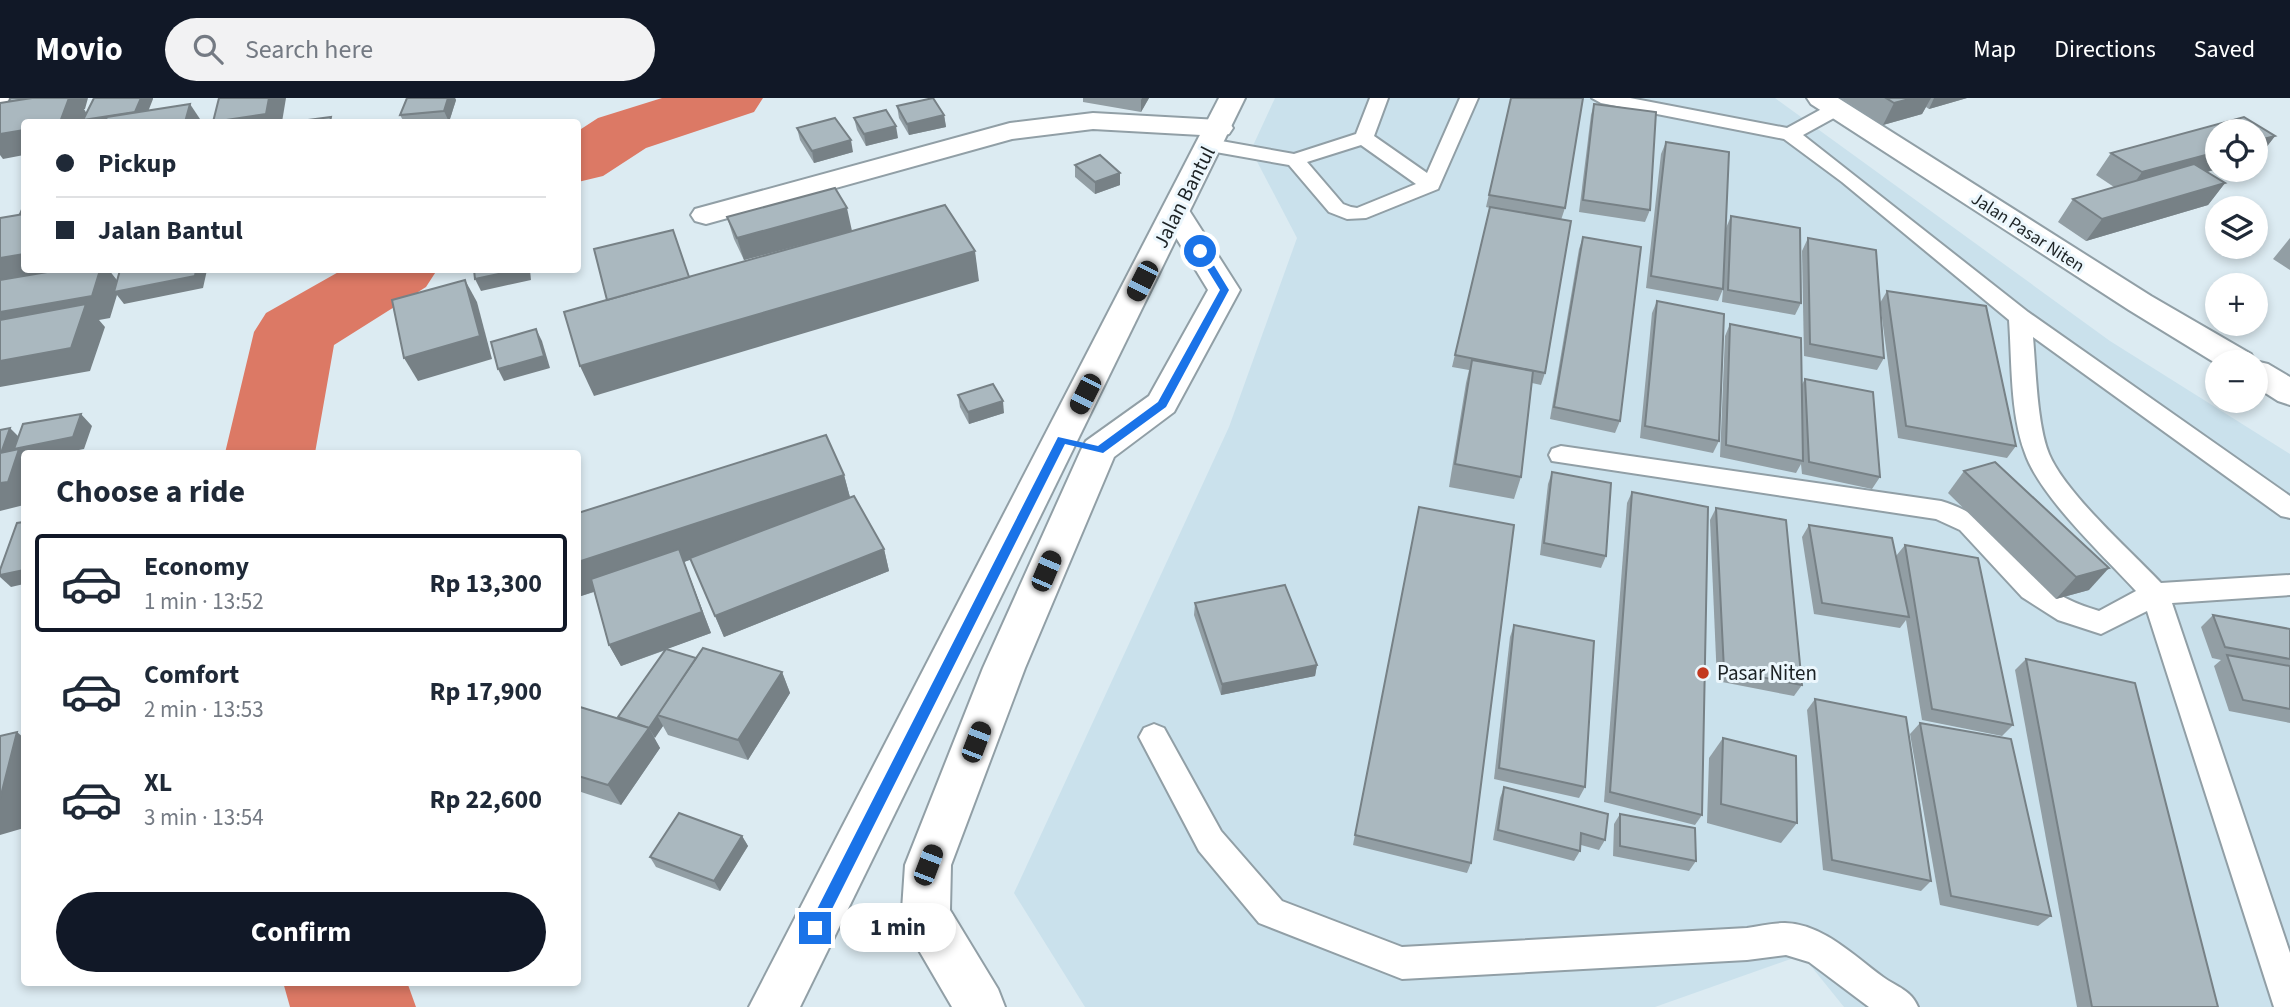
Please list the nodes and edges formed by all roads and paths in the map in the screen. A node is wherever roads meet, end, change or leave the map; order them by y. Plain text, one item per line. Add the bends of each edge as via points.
1 (1379, 98) edge
2 (1469, 98) edge
3 (1601, 98) edge
4 (1828, 103) edge
5 (1220, 124) edge
6 (1790, 134) junction
7 (1364, 138) junction
8 (1294, 160) junction
9 (1431, 185) junction
10 (1176, 213) junction
11 (706, 215) dead end
12 (2020, 317) junction
13 (2219, 350) edge
14 (1062, 439) junction
15 (1099, 450) junction
16 (1561, 455) dead end
17 (2290, 509) edge
18 (2290, 585) edge
19 (2155, 594) junction
20 (1154, 737) dead end
21 (782, 992) edge
22 (2290, 1004) edge
23 (980, 1007) edge
24 (1901, 1007) edge

1 - 7 lane
2 - 9 lane
3 - 6 lane
4 - 6 lane
4 - 13 street, Jalan Pasar Niten
5 - 8 lane
5 - 10 street, Jalan Bantul
5 - 11 street via 1093,121 1010,131
6 - 12 lane
7 - 8 lane
7 - 9 lane
8 - 9 lane via 1336,208 1348,213 1359,214
10 - 14 street, Jalan Bantul
10 - 15 street via 1224,290 1162,404
12 - 17 lane
12 - 19 lane via 2028,409 2038,454 2062,494
14 - 15 street
14 - 21 street, Jalan Bantul
15 - 23 street via 1004,668 928,865 926,910
16 - 19 lane via 1941,510 1969,523 2032,590 2068,612 2101,623
18 - 19 lane
19 - 22 lane
20 - 24 lane via 1210,841 1271,912 1402,963 1786,939 1818,949

